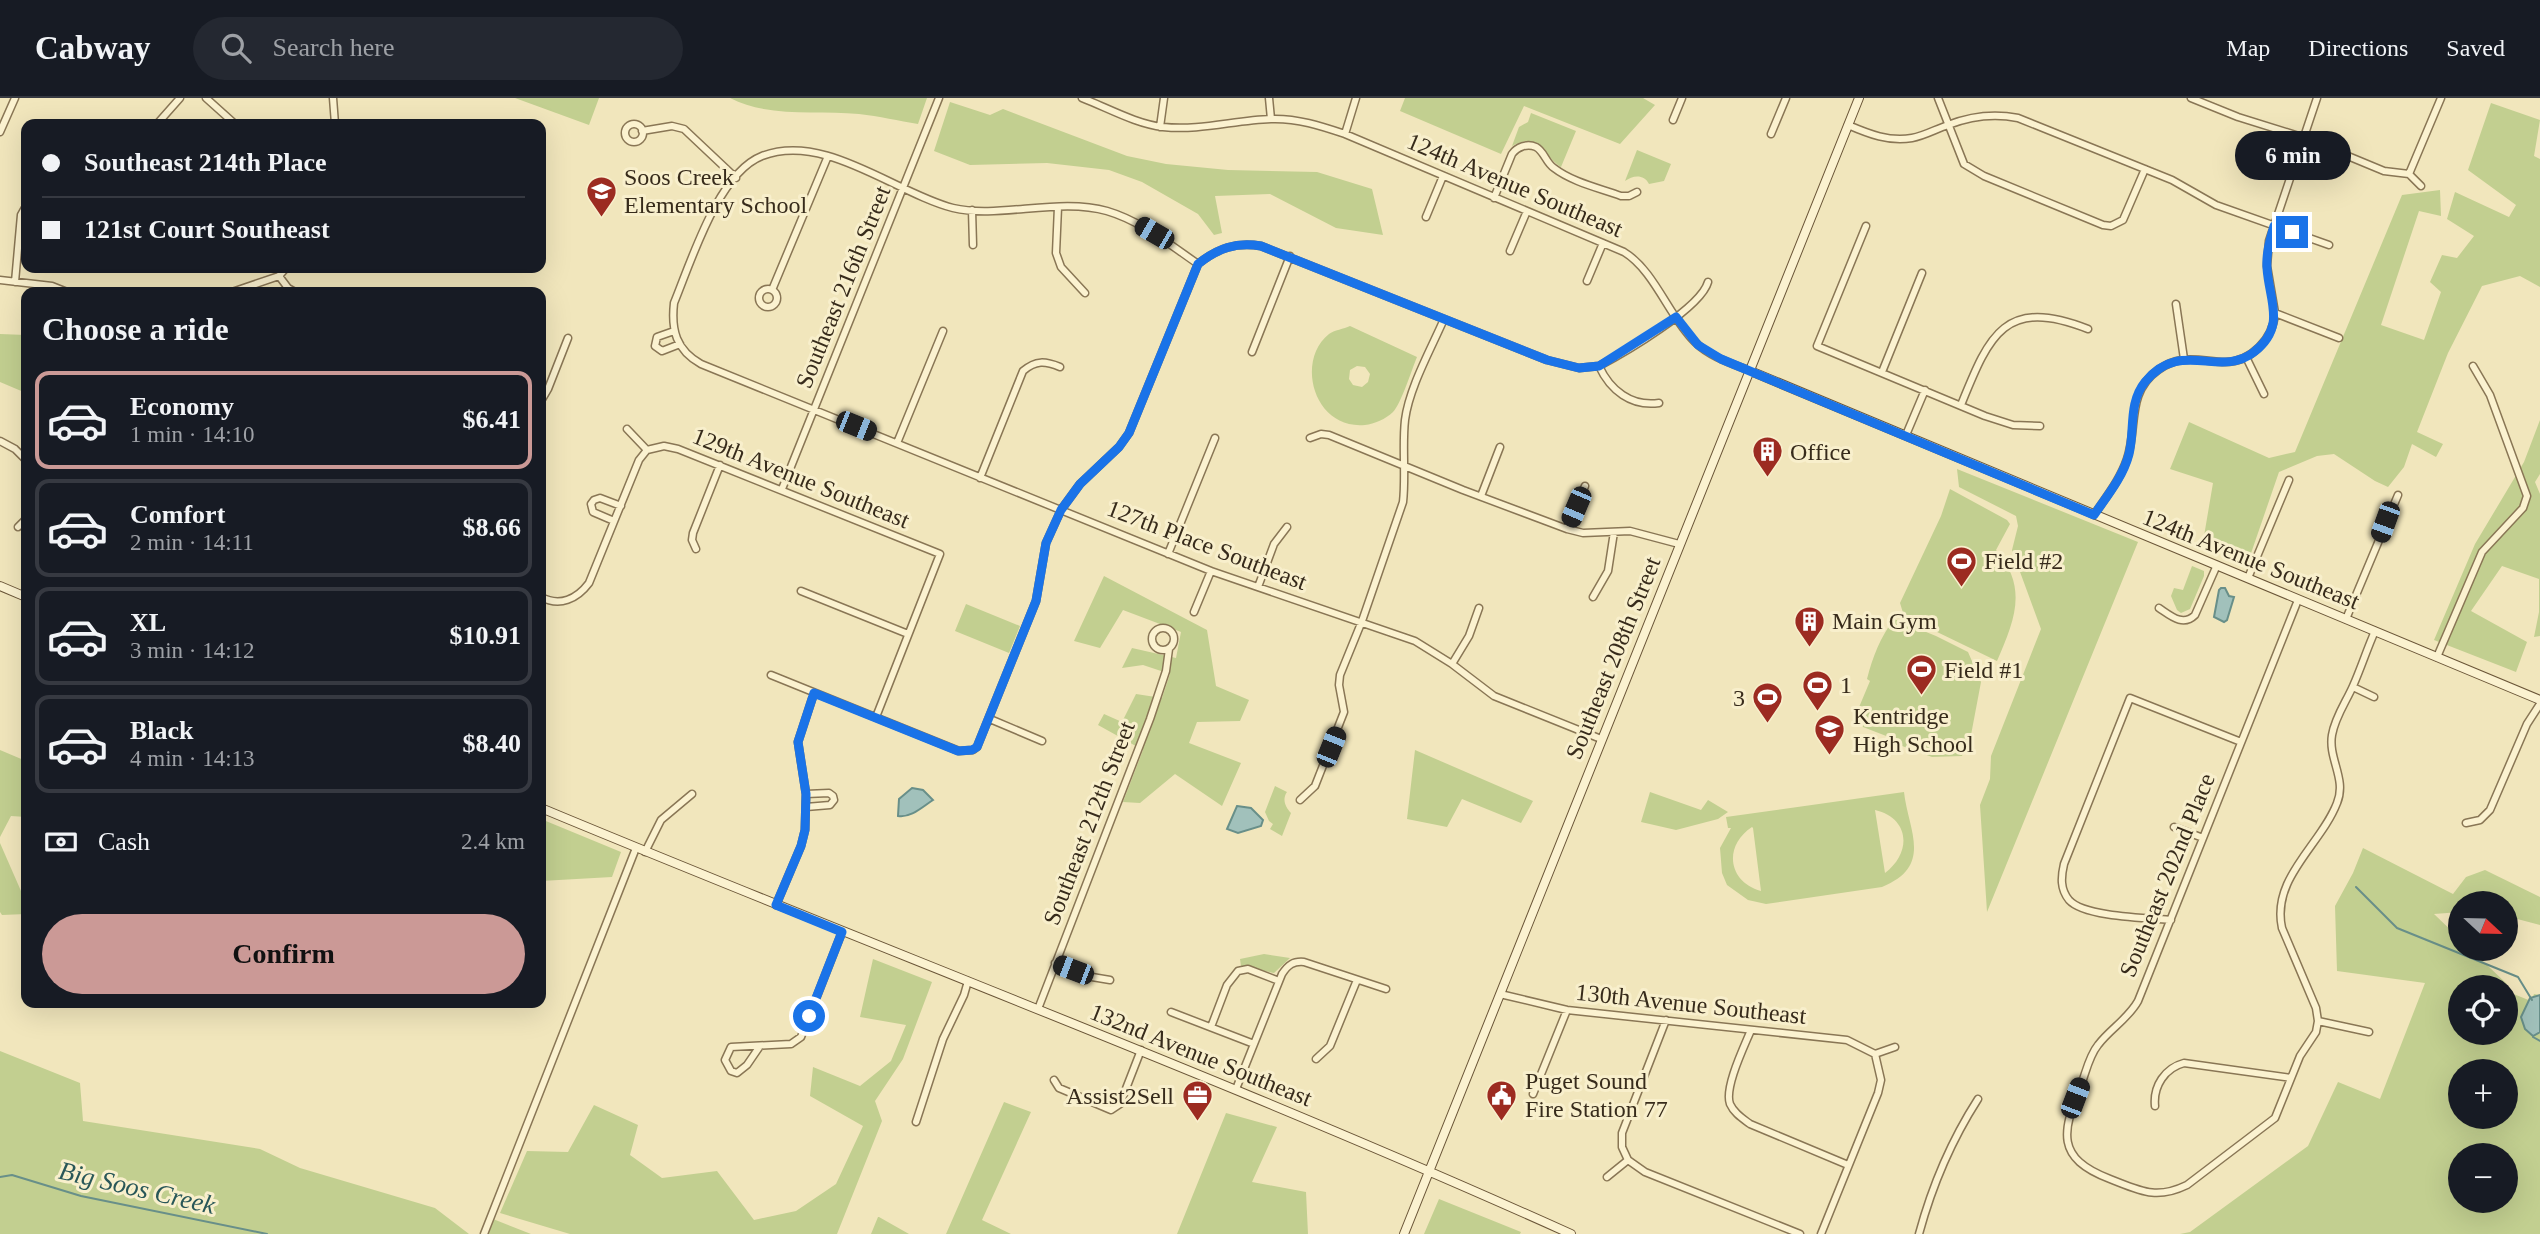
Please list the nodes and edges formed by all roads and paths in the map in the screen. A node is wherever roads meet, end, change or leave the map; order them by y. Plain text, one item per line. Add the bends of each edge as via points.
1 (15, 98) edge
2 (180, 98) edge
3 (206, 98) edge
4 (333, 98) edge
5 (939, 98) edge
6 (1082, 98) edge
7 (1164, 98) edge
8 (1269, 98) edge
9 (1356, 98) edge
10 (1682, 98) edge
11 (1786, 98) edge
12 (1859, 98) edge
13 (1938, 98) edge
14 (2191, 98) edge
15 (2317, 98) edge
16 (2441, 98) edge
17 (161, 119) edge
18 (229, 119) edge
19 (335, 119) edge
20 (1271, 119) junction
21 (1673, 120) dead end
22 (1848, 125) junction
23 (1948, 125) junction
24 (1160, 127) junction
25 (642, 131) dead end
26 (0, 132) edge
27 (1345, 134) junction
28 (1772, 134) dead end
29 (2302, 137) junction
30 (828, 156) junction
31 (2145, 169) junction
32 (2409, 174) junction
33 (1443, 176) junction
34 (736, 178) junction
35 (2421, 187) dead end
36 (903, 190) junction
37 (1637, 192) dead end
38 (1494, 198) junction
39 (1058, 207) junction
40 (972, 210) junction
41 (1527, 211) junction
42 (21, 215) edge
43 (1426, 217) dead end
44 (1866, 226) dead end
45 (2274, 226) junction
46 (1603, 243) junction
47 (973, 245) dead end
48 (2329, 245) dead end
49 (1510, 251) dead end
50 (1290, 257) junction
51 (1198, 264) junction
52 (282, 273) edge
53 (1922, 273) dead end
54 (279, 276) junction
55 (0, 281) edge
56 (1587, 281) dead end
57 (15, 282) junction
58 (1708, 282) dead end
59 (54, 287) edge
60 (247, 287) edge
61 (287, 287) edge
62 (772, 290) dead end
63 (1085, 293) dead end
64 (2176, 304) dead end
65 (2275, 313) junction
66 (1676, 317) junction
67 (1444, 319) junction
68 (2088, 329) dead end
69 (943, 331) dead end
70 (568, 338) dead end
71 (2339, 338) dead end
72 (1252, 352) dead end
73 (2246, 357) junction
74 (2184, 359) junction
75 (1599, 366) junction
76 (2473, 366) dead end
77 (1059, 367) dead end
78 (1748, 370) junction
79 (1882, 372) junction
80 (1925, 390) junction
81 (546, 392) edge
82 (2264, 394) dead end
83 (1659, 403) dead end
84 (1961, 405) junction
85 (814, 410) junction
86 (2040, 426) dead end
87 (627, 429) dead end
88 (1906, 435) junction
89 (1215, 438) dead end
90 (1310, 438) dead end
91 (0, 441) edge
92 (897, 443) junction
93 (1500, 447) dead end
94 (647, 450) junction
95 (21, 455) edge
96 (720, 465) junction
97 (1405, 465) junction
98 (980, 478) junction
99 (2289, 480) dead end
100 (1585, 486) dead end
101 (782, 489) junction
102 (2398, 495) dead end
103 (1481, 496) junction
104 (621, 506) junction
105 (1061, 510) junction
106 (2094, 515) junction
107 (614, 521) junction
108 (21, 524) edge
109 (18, 527) dead end
110 (1287, 527) dead end
111 (1567, 529) junction
112 (1614, 532) junction
113 (1679, 544) junction
114 (696, 549) dead end
115 (1168, 554) junction
116 (2217, 565) junction
117 (1211, 571) junction
118 (2248, 578) junction
119 (0, 586) edge
120 (1258, 587) junction
121 (801, 591) dead end
122 (21, 595) edge
123 (1593, 597) dead end
124 (546, 600) edge
125 (2298, 600) junction
126 (1479, 608) dead end
127 (2159, 608) dead end
128 (1194, 612) dead end
129 (2346, 620) junction
130 (1362, 621) junction
131 (2375, 631) junction
132 (908, 634) junction
133 (1169, 649) dead end
134 (2437, 657) junction
135 (1452, 664) junction
136 (771, 675) dead end
137 (2353, 687) junction
138 (814, 693) junction
139 (2374, 697) dead end
140 (2540, 702) edge
141 (876, 717) junction
142 (990, 719) junction
143 (1601, 739) junction
144 (1042, 741) dead end
145 (2241, 742) junction
146 (692, 794) dead end
147 (806, 794) junction
148 (1300, 800) dead end
149 (806, 807) junction
150 (546, 810) edge
151 (2466, 823) dead end
152 (2174, 827) dead end
153 (2203, 838) junction
154 (641, 850) junction
155 (776, 905) junction
156 (2171, 920) junction
157 (842, 932) junction
158 (1055, 962) junction
159 (1110, 980) dead end
160 (1357, 980) junction
161 (968, 981) junction
162 (1279, 981) junction
163 (1385, 989) dead end
164 (1500, 994) junction
165 (1038, 1009) junction
166 (1567, 1010) junction
167 (1171, 1012) dead end
168 (1666, 1020) junction
169 (2319, 1021) junction
170 (1211, 1027) junction
171 (1751, 1030) junction
172 (2370, 1032) dead end
173 (1254, 1044) junction
174 (760, 1046) junction
175 (1895, 1047) dead end
176 (1140, 1050) junction
177 (1875, 1054) junction
178 (1316, 1059) dead end
179 (2291, 1078) junction
180 (1054, 1080) dead end
181 (1236, 1089) junction
182 (1533, 1094) dead end
183 (1978, 1099) dead end
184 (2155, 1106) dead end
185 (916, 1122) dead end
186 (1628, 1160) junction
187 (1848, 1165) junction
188 (1429, 1172) junction
189 (1607, 1177) dead end
190 (484, 1234) edge
191 (1404, 1234) edge
192 (1571, 1234) edge
193 (1800, 1234) edge
194 (1821, 1234) edge
195 (1919, 1234) edge

1 - 26 street
2 - 17 street
3 - 18 street
4 - 19 street
5 - 36 street, Southeast 216th Street
6 - 24 street, 124th Avenue Southeast
7 - 24 street
8 - 20 street
9 - 27 street
10 - 21 street
11 - 28 street
12 - 22 main road, Southeast 208th Street
13 - 23 street
14 - 29 street
15 - 29 street
16 - 32 street
20 - 24 street, 124th Avenue Southeast
20 - 27 street, 124th Avenue Southeast via 1311,123
22 - 23 street via 1895,139 1913,138
22 - 78 main road, Southeast 208th Street
23 - 31 street via 1980,116 2018,118
23 - 31 street via 1964,164 2103,225 2119,223
25 - 34 street via 672,126 684,129
27 - 33 street, 124th Avenue Southeast
29 - 32 street via 2384,171
29 - 45 street
30 - 34 street via 793,151 769,154
30 - 36 street
30 - 62 street
31 - 45 street via 2216,205
32 - 35 street
33 - 38 street, 124th Avenue Southeast
33 - 43 street
34 - 85 street, 127th Place Southeast via 716,205 674,303 676,338 701,364
36 - 40 street
36 - 85 street, Southeast 216th Street
37 - 38 street via 1621,196 1572,177 1551,167 1533,146 1519,147 1512,154
38 - 41 street, 124th Avenue Southeast
39 - 40 street
39 - 51 street via 1088,208 1127,218
39 - 63 street via 1056,253 1061,267
40 - 47 street
41 - 46 street, 124th Avenue Southeast
41 - 49 street
42 - 57 street
44 - 79 street via 1817,345
45 - 48 street
45 - 65 street via 2267,266
46 - 56 street
46 - 66 street, 124th Avenue Southeast via 1634,259
50 - 51 street via 1245,243 1217,251
50 - 67 street
50 - 72 street
51 - 105 street via 1129,433
52 - 54 street
53 - 79 street
54 - 60 street
54 - 61 street
55 - 57 street
57 - 59 street
58 - 66 street via 1698,299
64 - 74 street
65 - 71 street
65 - 73 street via 2264,342
66 - 75 street
66 - 78 street, 124th Avenue Southeast via 1698,345
67 - 75 street via 1555,363
67 - 97 street via 1405,417
68 - 84 street via 2047,317 2012,323 1984,350
69 - 92 street
70 - 81 street
73 - 74 street via 2222,362
73 - 82 street
74 - 106 street via 2160,369 2140,389 2122,473
75 - 83 street via 1608,384 1620,394 1644,404
76 - 134 street via 2490,395 2528,496 2523,508 2482,552
77 - 98 street via 1038,362 1023,370
78 - 88 main road, 124th Avenue Southeast
78 - 113 main road, Southeast 208th Street
79 - 80 street
80 - 84 street
80 - 88 street
84 - 86 street via 2007,423
85 - 92 street, 127th Place Southeast
85 - 101 street, Southeast 216th Street
87 - 94 street
88 - 106 main road, 124th Avenue Southeast
89 - 115 street
90 - 97 street via 1329,435
91 - 95 street
92 - 98 street, 127th Place Southeast
93 - 103 street
94 - 96 street, 129th Avenue Southeast via 664,446
94 - 104 street
96 - 101 street, 129th Avenue Southeast
96 - 114 street via 693,533
97 - 103 street
97 - 130 street via 1403,502
98 - 105 street, 127th Place Southeast
99 - 118 street
100 - 111 street
101 - 132 street, 129th Avenue Southeast via 940,554
102 - 129 street
103 - 111 street
104 - 107 street
104 - 107 street via 600,498 591,504 593,512
105 - 115 street, 127th Place Southeast
105 - 142 street via 1046,543 1036,601
106 - 116 main road, 124th Avenue Southeast
107 - 124 street via 582,592 563,602
108 - 109 street
110 - 120 street via 1274,544
111 - 112 street
112 - 113 street via 1638,532
112 - 123 street via 1608,571
113 - 143 main road, Southeast 208th Street
115 - 117 street, 127th Place Southeast
116 - 118 main road, 124th Avenue Southeast
116 - 127 street via 2191,620 2175,619
117 - 120 street, 127th Place Southeast
117 - 128 street
118 - 125 main road, 124th Avenue Southeast
119 - 122 main road
120 - 130 street, 127th Place Southeast
121 - 132 street
125 - 129 main road, 124th Avenue Southeast
125 - 145 street, Southeast 202nd Place
126 - 135 street
129 - 131 main road, 124th Avenue Southeast
130 - 135 street, 127th Place Southeast via 1415,641
130 - 148 street via 1340,675 1345,712 1315,786
131 - 134 main road, 124th Avenue Southeast
131 - 137 street
132 - 141 street
133 - 158 street, Southeast 212th Street via 1150,719
134 - 140 main road, 124th Avenue Southeast
135 - 143 street, 127th Place Southeast via 1493,696
136 - 138 street
137 - 139 street
137 - 169 street via 2332,735 2341,785 2339,802 2293,873 2281,902 2282,928
138 - 141 street
138 - 147 street via 798,742
140 - 151 street via 2490,810 2480,820
141 - 142 street via 958,751 972,750 980,743
142 - 144 street
143 - 164 main road, Southeast 208th Street
145 - 153 street, Southeast 202nd Place
145 - 156 street via 2130,698 2064,863 2062,887 2070,901 2083,909
146 - 154 street via 661,820
147 - 149 street
147 - 149 street via 829,793 834,800 830,805
149 - 155 street via 801,846
150 - 154 main road, 132nd Avenue Southeast
152 - 153 street
153 - 156 street, Southeast 202nd Place
154 - 155 main road, 132nd Avenue Southeast
154 - 190 street
155 - 157 main road, 132nd Avenue Southeast
156 - 179 street, Southeast 202nd Place via 2133,1010 2100,1042 2091,1058 2068,1118 2072,1154 2096,1174 2146,1193 2161,1194 2188,1185 2275,1118
157 - 161 main road, 132nd Avenue Southeast
157 - 174 street via 801,1037 791,1044
158 - 159 street
158 - 165 street, Southeast 212th Street
160 - 162 street via 1293,962
160 - 163 street
160 - 178 street via 1330,1046
161 - 165 main road, 132nd Avenue Southeast
161 - 185 street
162 - 170 street via 1248,969 1238,971 1227,985
162 - 173 street
164 - 166 street, 130th Avenue Southeast
164 - 188 main road, Southeast 208th Street
165 - 176 main road, 132nd Avenue Southeast
166 - 168 street, 130th Avenue Southeast
166 - 182 street
167 - 170 street
168 - 171 street, 130th Avenue Southeast
168 - 186 street via 1622,1133
169 - 172 street
169 - 179 street
170 - 173 street
171 - 177 street, 130th Avenue Southeast via 1847,1040
171 - 187 street via 1728,1091 1731,1106 1749,1124
173 - 181 street
174 - 174 street via 731,1047 725,1060 731,1071 737,1073 747,1065
175 - 177 street
176 - 180 street via 1120,1104 1111,1110 1059,1088
176 - 181 main road, 132nd Avenue Southeast
177 - 187 street via 1881,1080 1878,1093
179 - 184 street via 2185,1063 2163,1076 2155,1091
181 - 188 main road, 132nd Avenue Southeast
183 - 195 street via 1930,1194
186 - 189 street
186 - 193 street via 1645,1172
187 - 194 street
188 - 191 main road, Southeast 208th Street
188 - 192 main road, 132nd Avenue Southeast

